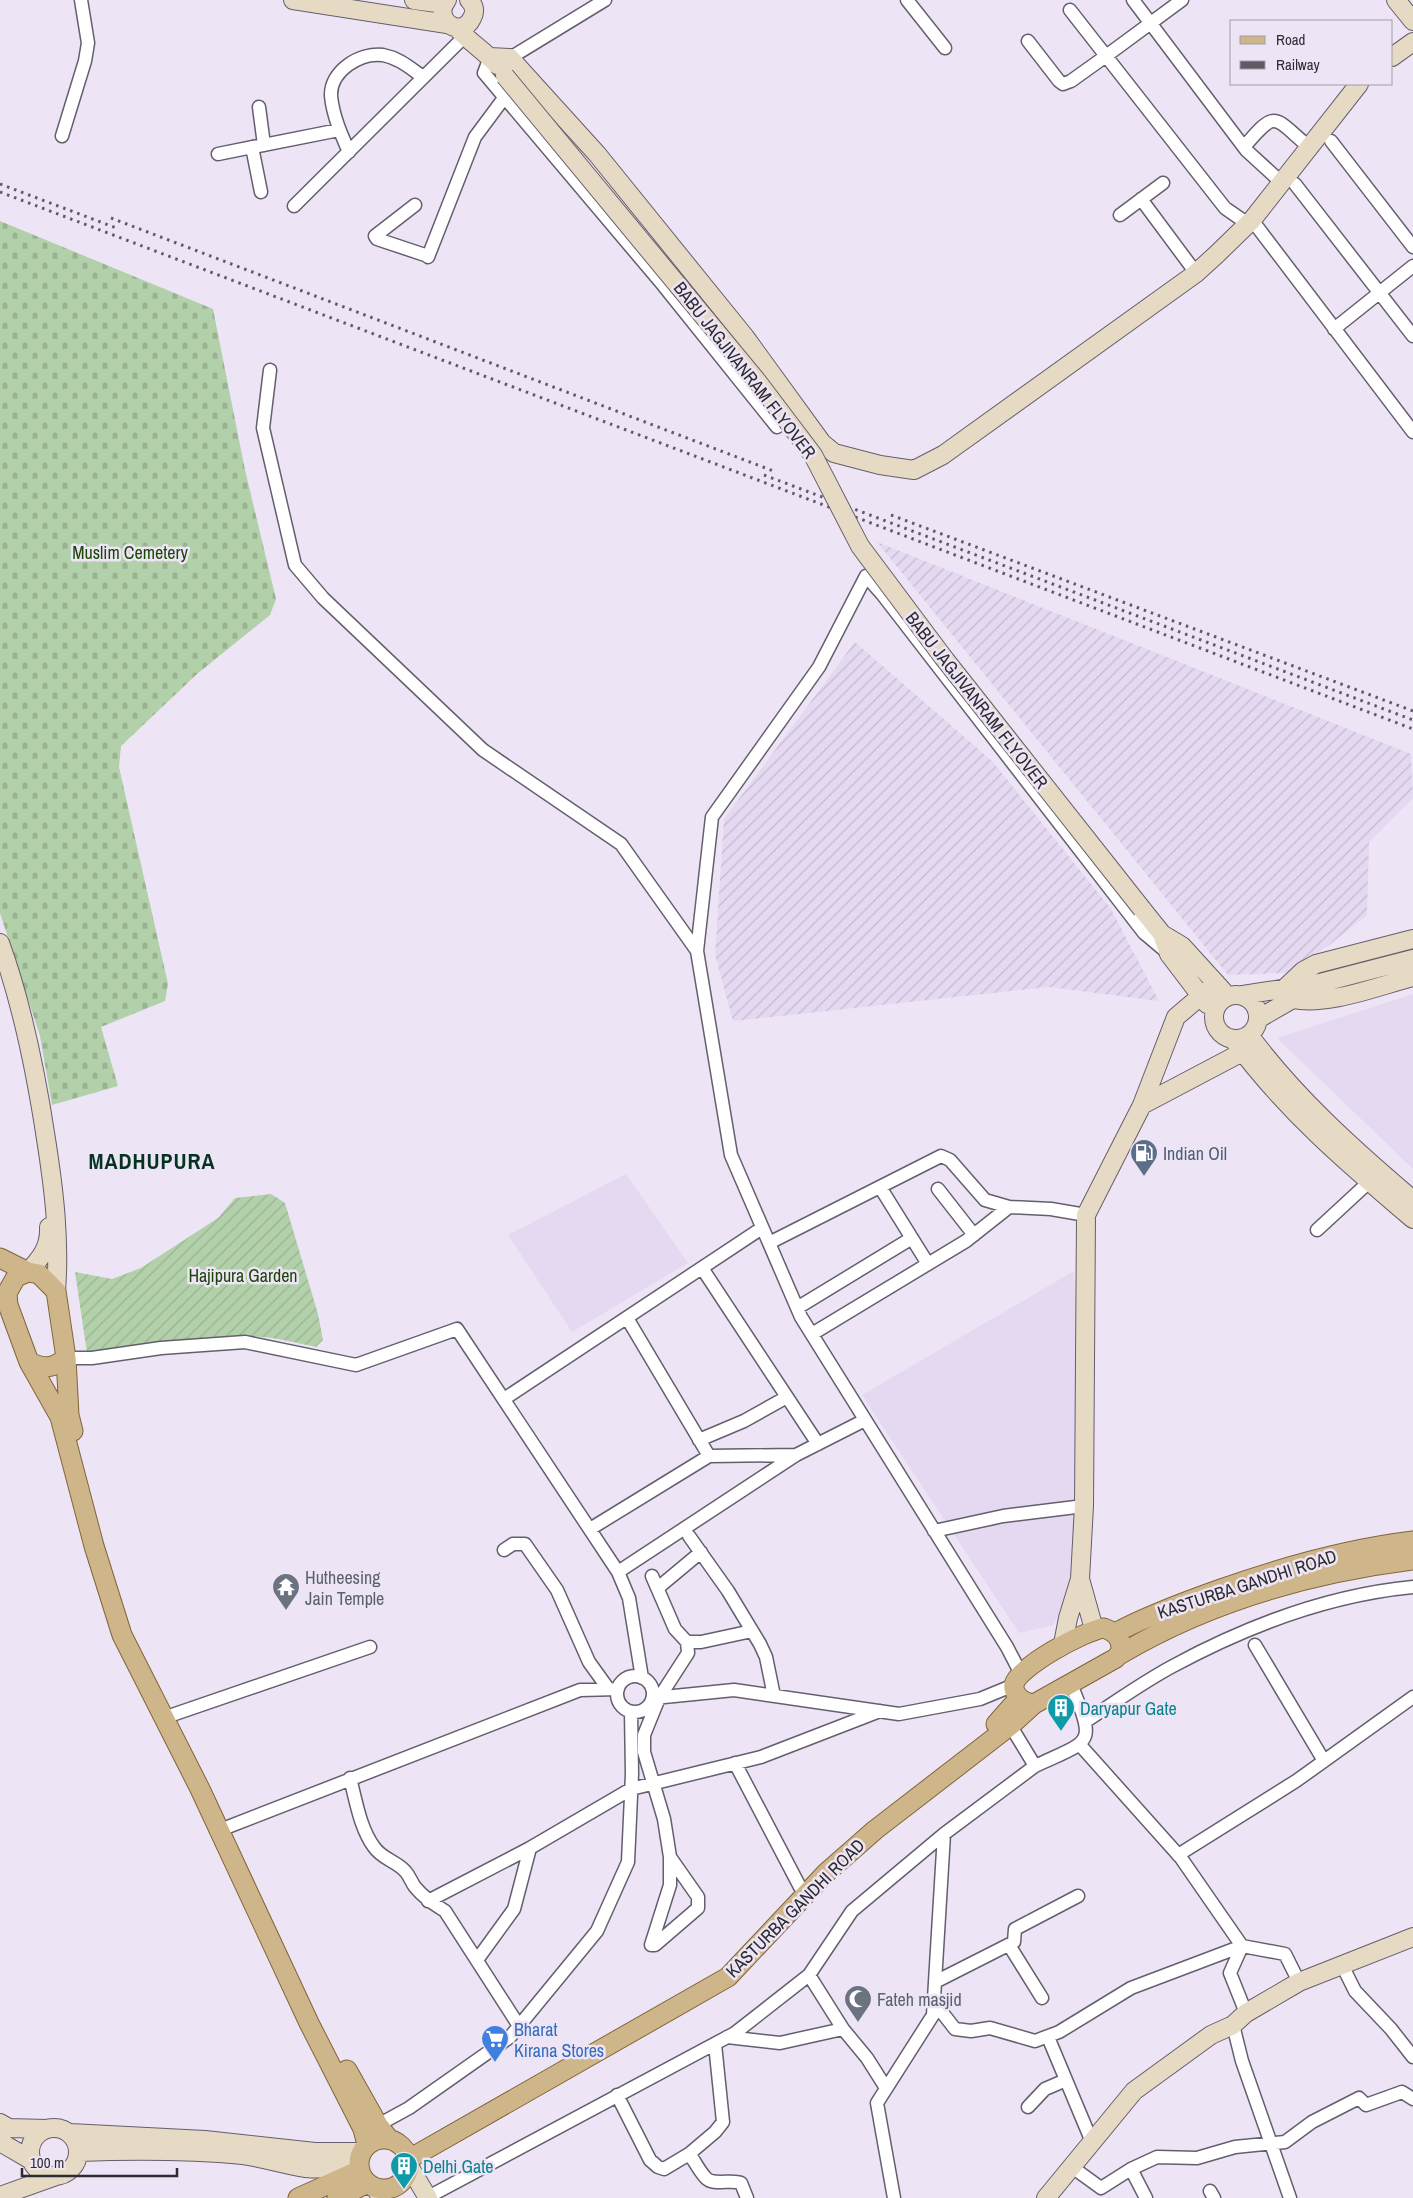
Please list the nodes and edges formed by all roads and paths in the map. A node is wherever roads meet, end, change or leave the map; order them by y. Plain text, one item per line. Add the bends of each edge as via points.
1 (81, 0) edge
2 (293, 0) edge
3 (414, 0) edge
4 (605, 0) edge
5 (907, 0) edge
6 (1133, 0) edge
7 (1182, 0) edge
8 (1396, 0) edge
9 (446, 2) edge
10 (1070, 10) dead end
11 (467, 17) edge
12 (1413, 21) edge
13 (1150, 24) junction
14 (1028, 41) dead end
15 (1413, 42) edge
16 (944, 48) dead end
17 (488, 54) junction
18 (1106, 56) junction
19 (1393, 56) edge
20 (510, 58) junction
21 (423, 78) junction
22 (1359, 85) edge
23 (504, 98) junction
24 (259, 107) dead end
25 (339, 130) junction
26 (62, 136) dead end
27 (1330, 141) dead end
28 (258, 146) junction
29 (1244, 147) junction
30 (1309, 148) junction
31 (349, 152) junction
32 (218, 154) dead end
33 (1163, 183) dead end
34 (1288, 183) junction
35 (261, 192) dead end
36 (1141, 199) junction
37 (415, 204) dead end
38 (294, 206) dead end
39 (1120, 215) dead end
40 (1250, 222) junction
41 (1413, 247) edge
42 (1413, 266) edge
43 (1196, 272) junction
44 (1379, 293) junction
45 (1334, 329) junction
46 (1413, 336) edge
47 (270, 370) dead end
48 (777, 427) dead end
49 (1413, 432) edge
50 (1162, 934) junction
51 (1413, 938) edge
52 (0, 943) edge
53 (697, 951) junction
54 (1169, 954) junction
55 (1413, 959) edge
56 (0, 965) edge
57 (1413, 977) edge
58 (1229, 991) junction
59 (1289, 994) junction
60 (1201, 995) junction
61 (1214, 1012) junction
62 (1258, 1019) junction
63 (1245, 1043) junction
64 (1142, 1105) junction
65 (1369, 1182) junction
66 (880, 1187) junction
67 (938, 1189) dead end
68 (1413, 1200) edge
69 (1009, 1207) junction
70 (1086, 1214) junction
71 (1413, 1219) edge
72 (762, 1228) junction
73 (1317, 1230) dead end
74 (974, 1235) junction
75 (912, 1238) junction
76 (769, 1243) junction
77 (0, 1258) edge
78 (928, 1264) junction
79 (702, 1268) junction
80 (28, 1272) junction
81 (56, 1291) junction
82 (4, 1299) edge
83 (796, 1308) junction
84 (627, 1318) junction
85 (812, 1334) junction
86 (66, 1358) junction
87 (29, 1362) junction
88 (787, 1397) junction
89 (504, 1399) junction
90 (865, 1420) junction
91 (699, 1440) junction
92 (818, 1444) junction
93 (796, 1455) junction
94 (709, 1456) junction
95 (1084, 1506) junction
96 (590, 1529) junction
97 (934, 1531) junction
98 (689, 1536) dead end
99 (1413, 1541) edge
100 (504, 1550) dead end
101 (700, 1552) junction
102 (1413, 1560) edge
103 (618, 1572) junction
104 (1080, 1579) junction
105 (1413, 1587) edge
106 (1094, 1629) junction
107 (752, 1631) junction
108 (1114, 1633) junction
109 (687, 1642) junction
110 (1063, 1644) junction
111 (1255, 1646) dead end
112 (370, 1647) dead end
113 (1119, 1655) junction
114 (642, 1678) junction
115 (1071, 1684) junction
116 (612, 1688) junction
117 (1022, 1690) junction
118 (774, 1696) junction
119 (1413, 1696) edge
120 (655, 1698) junction
121 (880, 1711) junction
122 (631, 1712) junction
123 (172, 1716) junction
124 (1008, 1720) junction
125 (1086, 1721) junction
126 (1080, 1745) junction
127 (1324, 1760) junction
128 (735, 1764) junction
129 (1035, 1766) junction
130 (350, 1778) junction
131 (655, 1784) junction
132 (631, 1790) junction
133 (224, 1828) junction
134 (944, 1834) junction
135 (530, 1848) junction
136 (1178, 1855) junction
137 (670, 1857) junction
138 (800, 1886) junction
139 (1078, 1896) dead end
140 (428, 1901) junction
141 (1413, 1937) edge
142 (1008, 1945) junction
143 (1242, 1946) junction
144 (477, 1960) junction
145 (1342, 1964) junction
146 (809, 1976) junction
147 (935, 1982) junction
148 (1299, 1982) junction
149 (1042, 1998) dead end
150 (934, 2002) junction
151 (1240, 2019) junction
152 (519, 2026) junction
153 (843, 2029) junction
154 (1048, 2037) junction
155 (727, 2038) junction
156 (715, 2044) junction
157 (1413, 2057) edge
158 (1066, 2080) junction
159 (886, 2088) junction
160 (617, 2095) junction
161 (1413, 2099) edge
162 (1028, 2107) dead end
163 (0, 2122) edge
164 (47, 2129) junction
165 (70, 2134) junction
166 (0, 2142) edge
167 (1092, 2142) junction
168 (1271, 2143) junction
169 (398, 2147) junction
170 (79, 2152) junction
171 (689, 2154) junction
172 (32, 2162) junction
173 (1072, 2167) junction
174 (1131, 2169) junction
175 (368, 2171) edge
176 (56, 2176) junction
177 (0, 2188) edge
178 (0, 2196) edge
179 (428, 2197) edge
180 (298, 2198) edge
181 (338, 2198) edge
182 (748, 2198) edge
183 (894, 2198) edge
184 (1046, 2198) edge
185 (1146, 2198) edge
186 (1290, 2198) edge

1 - 26 street via 88,43
2 - 11 main road
3 - 9 main road
4 - 20 street
5 - 16 street
6 - 13 street
7 - 13 street
8 - 12 main road
9 - 11 main road, BABU JAGJIVANRAM FLYOVER via 442,14
10 - 18 street
11 - 17 main road, BABU JAGJIVANRAM FLYOVER via 476,27
11 - 21 street
13 - 18 street
13 - 29 street
14 - 18 street via 1063,84
15 - 19 main road
17 - 20 main road
17 - 23 street via 484,73
17 - 50 main road, BABU JAGJIVANRAM FLYOVER, bridge via 758,381 813,455 860,546 943,657
18 - 40 street via 1225,208
20 - 43 main road via 597,154 745,337 822,442 834,453 880,466 914,470 943,455
21 - 25 street via 399,60 381,55 359,58 339,72 331,94
21 - 31 street
22 - 30 main road
23 - 37 street via 475,137 428,256 375,236
23 - 48 street via 664,285
24 - 28 street
25 - 28 street
25 - 31 street
27 - 41 street
28 - 32 street
28 - 35 street
29 - 30 street via 1264,124 1278,120
29 - 34 street via 1260,165
30 - 34 main road
31 - 38 street
33 - 36 street
34 - 40 main road
34 - 44 street
36 - 39 street
36 - 43 street
40 - 43 main road
40 - 45 street
42 - 44 street
44 - 45 street
44 - 46 street
45 - 49 street
47 - 53 street via 263,428 295,565 323,598 483,750 621,844
50 - 54 main road
50 - 58 main road via 1182,946
51 - 59 main road via 1316,964 1303,971
52 - 81 main road via 15,984 37,1078 56,1203
53 - 54 street via 712,817 819,667 866,576 1144,933
53 - 72 street via 731,1155
54 - 60 main road
55 - 59 main road
56 - 80 main road via 30,1080 47,1197 49,1241
57 - 59 main road via 1307,1002
58 - 59 main road
58 - 60 main road
58 - 61 main road
58 - 62 main road via 1255,1004
59 - 62 main road
60 - 61 main road
60 - 64 main road via 1176,1016
61 - 63 main road via 1220,1033
62 - 63 main road
63 - 64 main road
63 - 65 main road via 1277,1094
63 - 68 main road via 1322,1120
64 - 70 main road
65 - 71 main road
65 - 73 street
66 - 69 street via 941,1156 950,1160 985,1200
66 - 75 street
66 - 76 street
67 - 74 street
69 - 70 street
69 - 74 street
70 - 95 main road
72 - 76 street
72 - 79 street
74 - 78 street
75 - 78 street
75 - 83 street
76 - 83 street
77 - 80 main road
78 - 85 street
79 - 84 street
79 - 88 street
80 - 81 main road via 39,1274
80 - 82 main road via 16,1277
81 - 86 main road
82 - 87 main road
83 - 85 street
84 - 89 street
84 - 91 street
85 - 90 street
86 - 87 main road via 55,1366 44,1368
86 - 89 street via 245,1342 356,1365 457,1329
86 - 123 main road via 69,1415 106,1552 130,1632
87 - 133 main road via 60,1417 94,1546 122,1635
88 - 91 street via 744,1421
88 - 92 street
89 - 96 street
90 - 92 street
90 - 97 street
91 - 94 street
92 - 93 street
93 - 94 street
93 - 103 street
94 - 96 street
95 - 97 street via 1003,1516
95 - 104 main road
96 - 103 street
97 - 117 street via 1007,1647
98 - 101 street
99 - 108 main road, KASTURBA GANDHI ROAD via 1331,1555 1254,1578 1151,1614
100 - 116 street via 513,1544 525,1544 557,1590 589,1662
101 - 107 street
101 - 109 street via 656,1581 675,1629
102 - 113 main road, KASTURBA GANDHI ROAD via 1329,1575 1234,1602 1157,1632
103 - 114 street via 629,1598
104 - 106 main road
104 - 110 main road
105 - 125 street via 1349,1596 1249,1630 1172,1666
106 - 108 main road via 1104,1628
106 - 110 main road
107 - 109 street
107 - 118 street via 766,1657
108 - 113 main road via 1121,1644
109 - 120 street via 688,1653
110 - 117 main road
111 - 127 street
112 - 123 street
113 - 115 main road, KASTURBA GANDHI ROAD
114 - 116 street via 625,1679
114 - 120 street via 651,1687
115 - 117 main road
115 - 125 street
116 - 122 street via 625,1710
116 - 130 street via 580,1690
117 - 121 street via 899,1714
117 - 124 main road, KASTURBA GANDHI ROAD
118 - 120 street via 734,1690
118 - 121 street
119 - 127 street
120 - 122 street via 642,1710
120 - 131 street via 644,1735 644,1752
121 - 128 street
122 - 132 street
123 - 133 main road
124 - 129 street
124 - 138 main road, KASTURBA GANDHI ROAD via 868,1822
124 - 169 main road, KASTURBA GANDHI ROAD via 826,1873 728,1977
125 - 126 street via 1086,1738
126 - 129 street
126 - 136 street
127 - 136 street via 1296,1782
128 - 131 street
128 - 138 street
129 - 134 street
130 - 133 street
130 - 140 street via 360,1817 374,1848 399,1865
131 - 132 street
131 - 137 street
132 - 135 street
132 - 152 street via 628,1862 597,1932
133 - 169 main road via 318,2019
133 - 175 main road via 309,2023 363,2129
134 - 146 street via 852,1911
134 - 147 street
135 - 140 street
135 - 144 street via 514,1910
136 - 143 street
137 - 137 street via 670,1884 651,1945 698,1908 698,1897
138 - 169 main road, KASTURBA GANDHI ROAD via 722,1968 432,2133
139 - 142 street via 1015,1929 1014,1942
140 - 144 street via 445,1912
141 - 145 main road
142 - 147 street
142 - 149 street
143 - 148 street via 1285,1954
143 - 151 street via 1230,1973
143 - 154 street via 1131,1988
144 - 152 street
145 - 148 main road
145 - 157 street via 1355,1991 1391,2028
146 - 153 street
146 - 155 street
147 - 150 street
148 - 151 main road
150 - 154 street via 956,2029 990,2028 1035,2042
150 - 159 street via 933,2015
151 - 167 main road via 1211,2035 1134,2091
151 - 168 street via 1242,2061
152 - 169 street via 510,2037 416,2103
153 - 155 street via 780,2043
153 - 159 street
154 - 158 street
155 - 156 street
156 - 160 street
156 - 171 street via 723,2122
158 - 162 street via 1045,2088
158 - 167 street
159 - 183 street via 878,2102
160 - 171 street via 650,2160 658,2167 664,2169
160 - 179 street
161 - 168 street via 1402,2092 1366,2105 1358,2098 1312,2122 1285,2142
163 - 164 main road via 9,2128
164 - 165 main road via 61,2128
164 - 172 main road via 34,2138
165 - 170 main road via 77,2142
165 - 175 main road via 206,2140 315,2152
166 - 172 main road
167 - 173 main road
168 - 174 street via 1235,2147 1197,2158 1157,2157
168 - 186 street
169 - 175 main road via 374,2141
169 - 175 main road via 403,2180 397,2185 382,2188
169 - 179 main road
170 - 175 main road via 202,2152 258,2157 308,2168
170 - 176 main road via 70,2171
171 - 182 street via 710,2181 741,2183
172 - 176 main road via 43,2173
172 - 177 main road via 12,2183
173 - 174 street via 1101,2188
173 - 184 main road
174 - 185 street
175 - 180 main road
175 - 181 main road
176 - 178 main road

